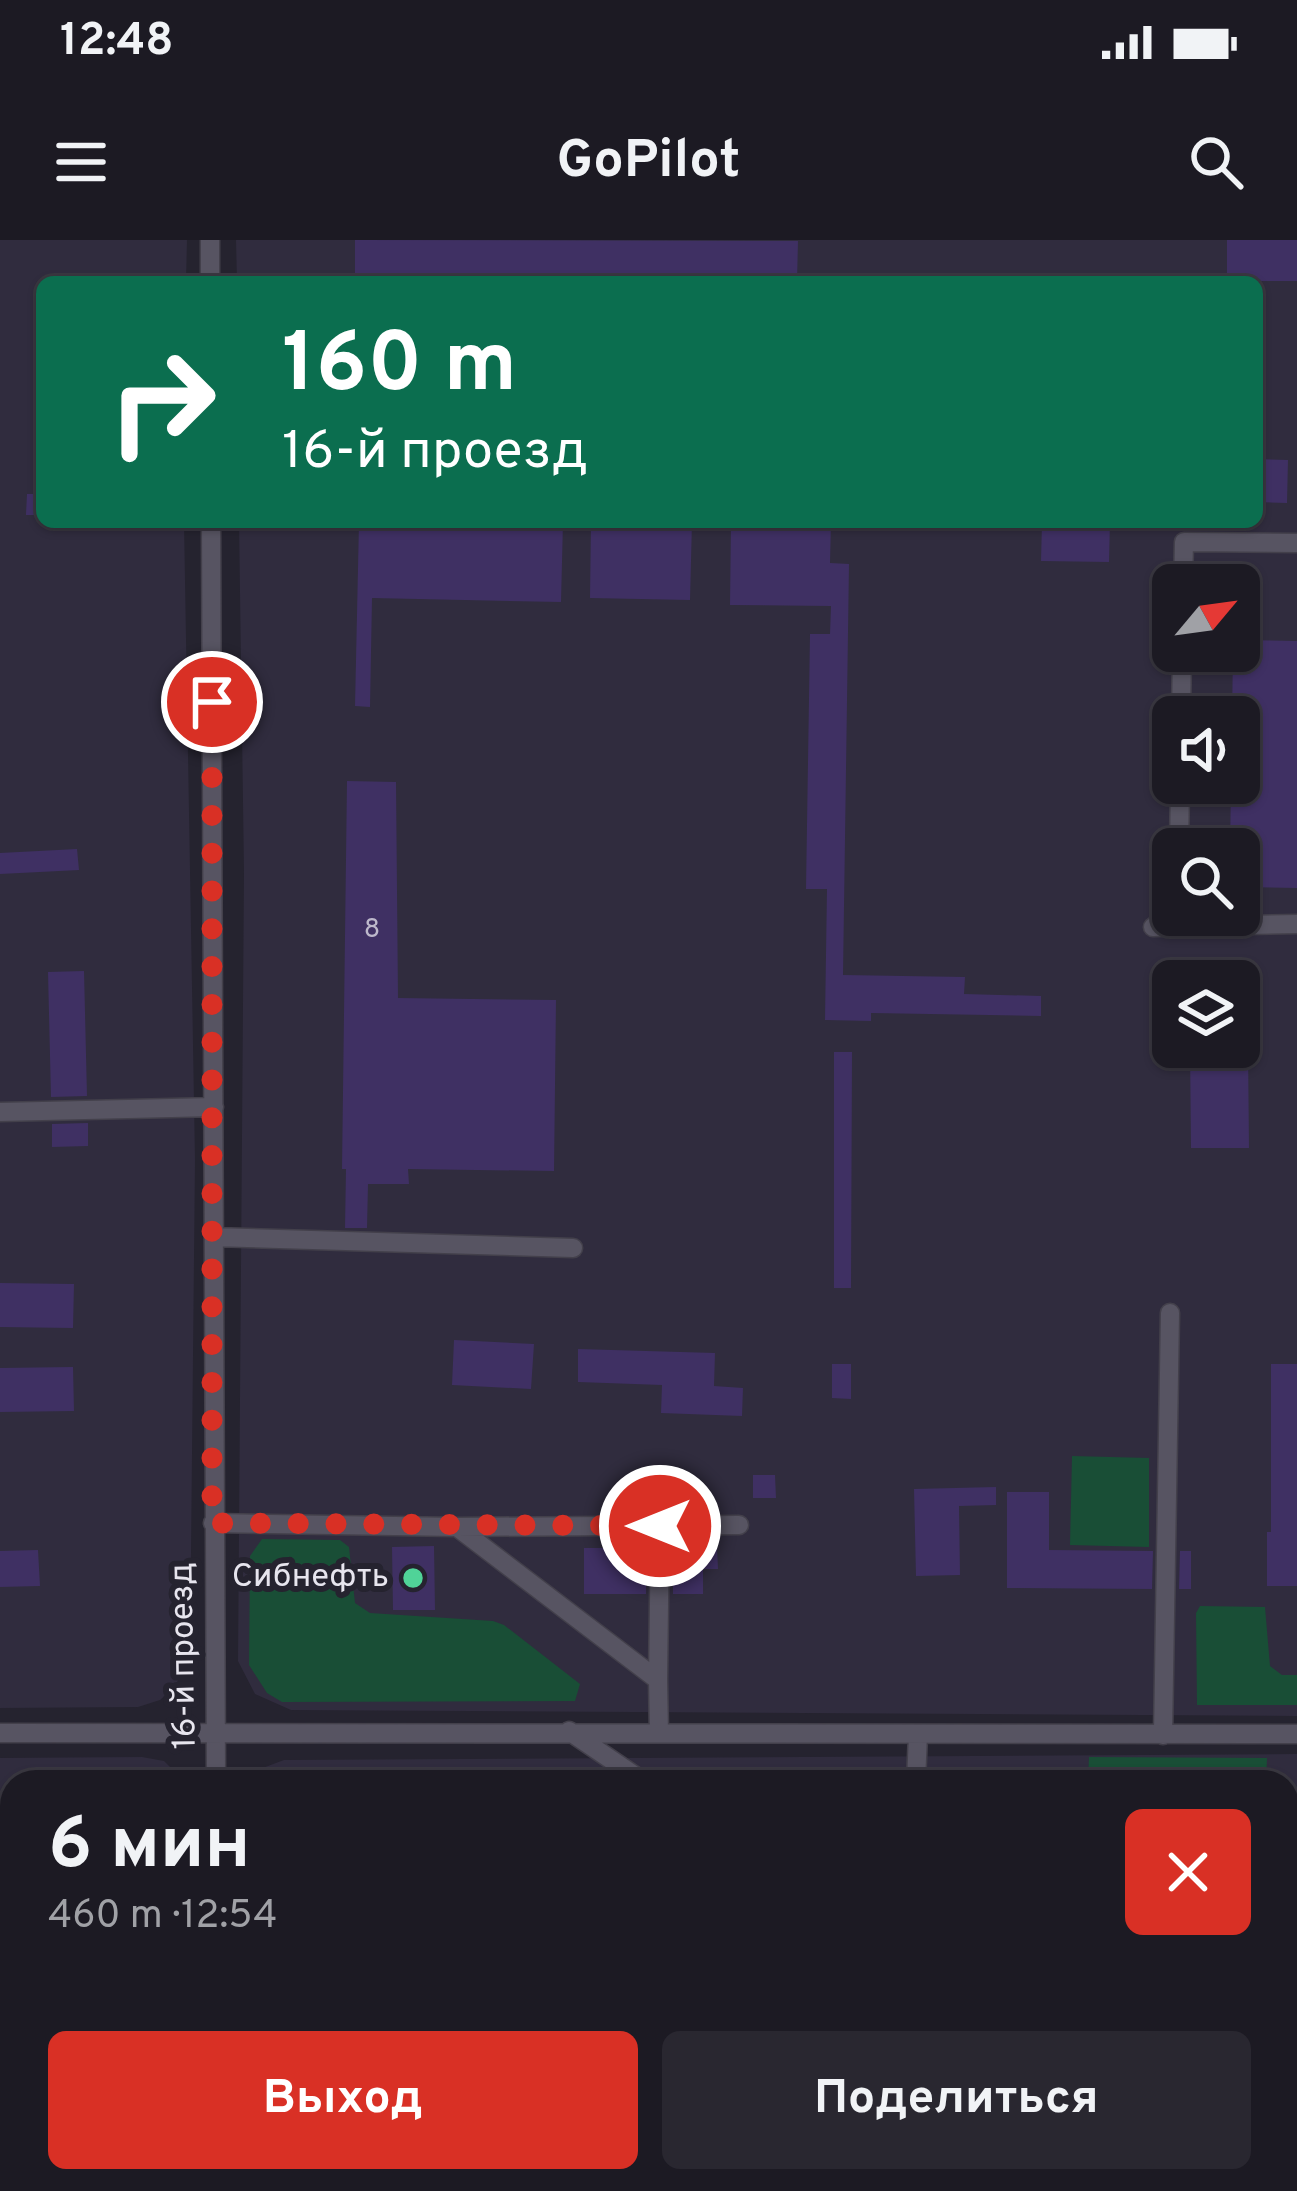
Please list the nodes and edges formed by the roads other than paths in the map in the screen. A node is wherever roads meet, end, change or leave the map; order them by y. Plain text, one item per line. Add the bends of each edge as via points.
1 (210, 240) edge
2 (210, 276) edge
3 (211, 528) edge
4 (1297, 543) edge
5 (1184, 564) edge
6 (1260, 924) edge
7 (1297, 925) edge
8 (214, 1107) junction
9 (0, 1112) edge
10 (214, 1238) junction
11 (573, 1247) dead end
12 (1169, 1313) dead end
13 (212, 1523) junction
14 (739, 1525) dead end
15 (660, 1526) junction
16 (457, 1527) junction
17 (658, 1680) junction
18 (569, 1731) junction
19 (216, 1732) junction
20 (0, 1733) edge
21 (659, 1733) junction
22 (918, 1734) junction
23 (1297, 1734) edge
24 (1163, 1735) junction
25 (216, 1770) edge
26 (626, 1770) edge
27 (916, 1770) edge

1 - 2 street
3 - 8 street, 16-й проезд
4 - 5 street via 1184,542
6 - 7 street
8 - 9 street
8 - 10 street, 16-й проезд
10 - 11 street
10 - 13 street, 16-й проезд
12 - 24 street
13 - 16 street
13 - 19 street, 16-й проезд
14 - 15 street
15 - 16 street
15 - 17 street
16 - 17 street
17 - 21 street
18 - 19 street
18 - 21 street
18 - 26 street
19 - 20 street
19 - 25 street, 16-й проезд
21 - 22 street
22 - 24 street
22 - 27 street
23 - 24 street

